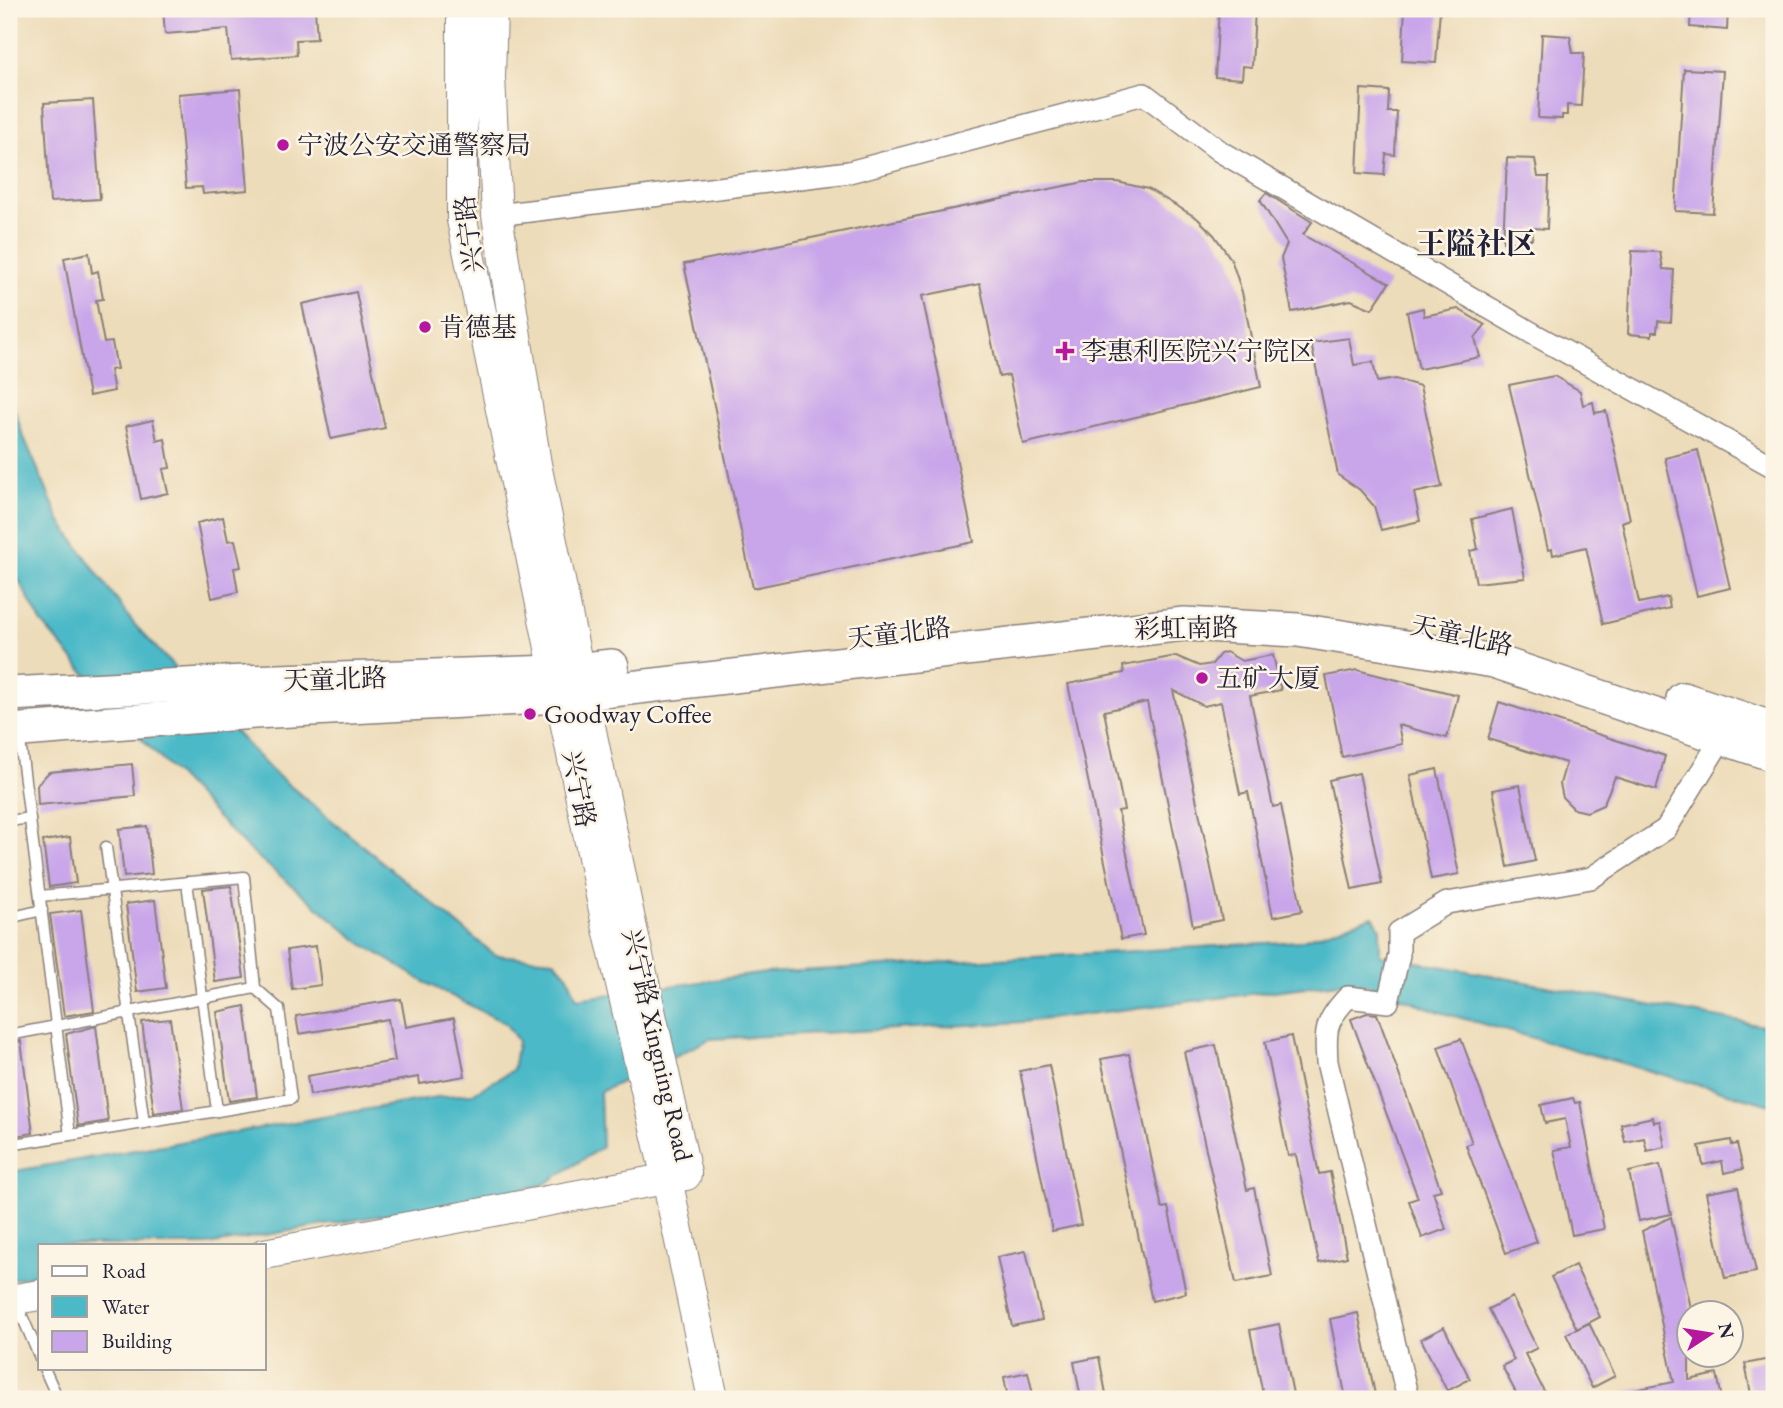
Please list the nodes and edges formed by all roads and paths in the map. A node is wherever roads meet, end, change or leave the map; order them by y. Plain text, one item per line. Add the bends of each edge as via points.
1 (462, 9) edge
2 (492, 9) edge
3 (497, 215) junction
4 (1774, 467) edge
5 (570, 683) junction
6 (9, 694) edge
7 (1774, 729) edge
8 (14, 731) edge
9 (1723, 736) junction
10 (1774, 755) edge
11 (30, 818) junction
12 (9, 821) edge
13 (106, 847) dead end
14 (187, 883) junction
15 (110, 890) junction
16 (40, 896) junction
17 (42, 910) junction
18 (9, 918) edge
19 (617, 918) joint
20 (256, 988) junction
21 (201, 998) junction
22 (127, 1012) junction
23 (56, 1025) junction
24 (9, 1035) edge
25 (217, 1111) junction
26 (144, 1123) junction
27 (70, 1135) junction
28 (9, 1145) edge
29 (677, 1177) junction
30 (266, 1254) edge
31 (18, 1299) edge
32 (38, 1353) edge
33 (45, 1370) edge
34 (58, 1399) edge
35 (713, 1399) edge
36 (733, 1399) edge
37 (1408, 1399) edge

1 - 5 main road, 兴宁路 via 462,220
2 - 3 main road, 兴宁路 via 490,77
3 - 4 street via 849,172 1144,94 1221,152 1536,336
3 - 5 main road, 兴宁路
5 - 6 main road, 天童北路 via 215,683
5 - 7 main road, 天童北路 via 1090,610 1180,605 1302,608 1464,632 1513,644
5 - 8 main road, 天童北路
5 - 9 main road, 彩虹南路 via 1184,624 1298,629 1494,661
5 - 19 main road, 兴宁路
8 - 11 lane
9 - 10 main road, 彩虹南路
9 - 37 street via 1666,829 1591,878 1447,903 1399,932 1399,955 1388,1002 1348,997 1331,1015 1325,1035 1327,1062
11 - 12 lane
11 - 16 lane
13 - 15 lane
14 - 15 lane
14 - 20 lane via 244,877
14 - 21 lane
15 - 16 lane
15 - 22 lane
16 - 17 lane
17 - 18 lane
17 - 23 lane
19 - 29 main road, 兴宁路 Xingning Road
20 - 21 lane
20 - 25 lane via 279,1009 291,1099
21 - 22 lane
21 - 25 lane
22 - 23 lane
22 - 26 lane
23 - 24 lane
23 - 27 lane
25 - 26 lane
26 - 27 lane
27 - 28 lane
29 - 30 main road
29 - 35 main road
29 - 36 main road
31 - 32 lane
33 - 34 lane

